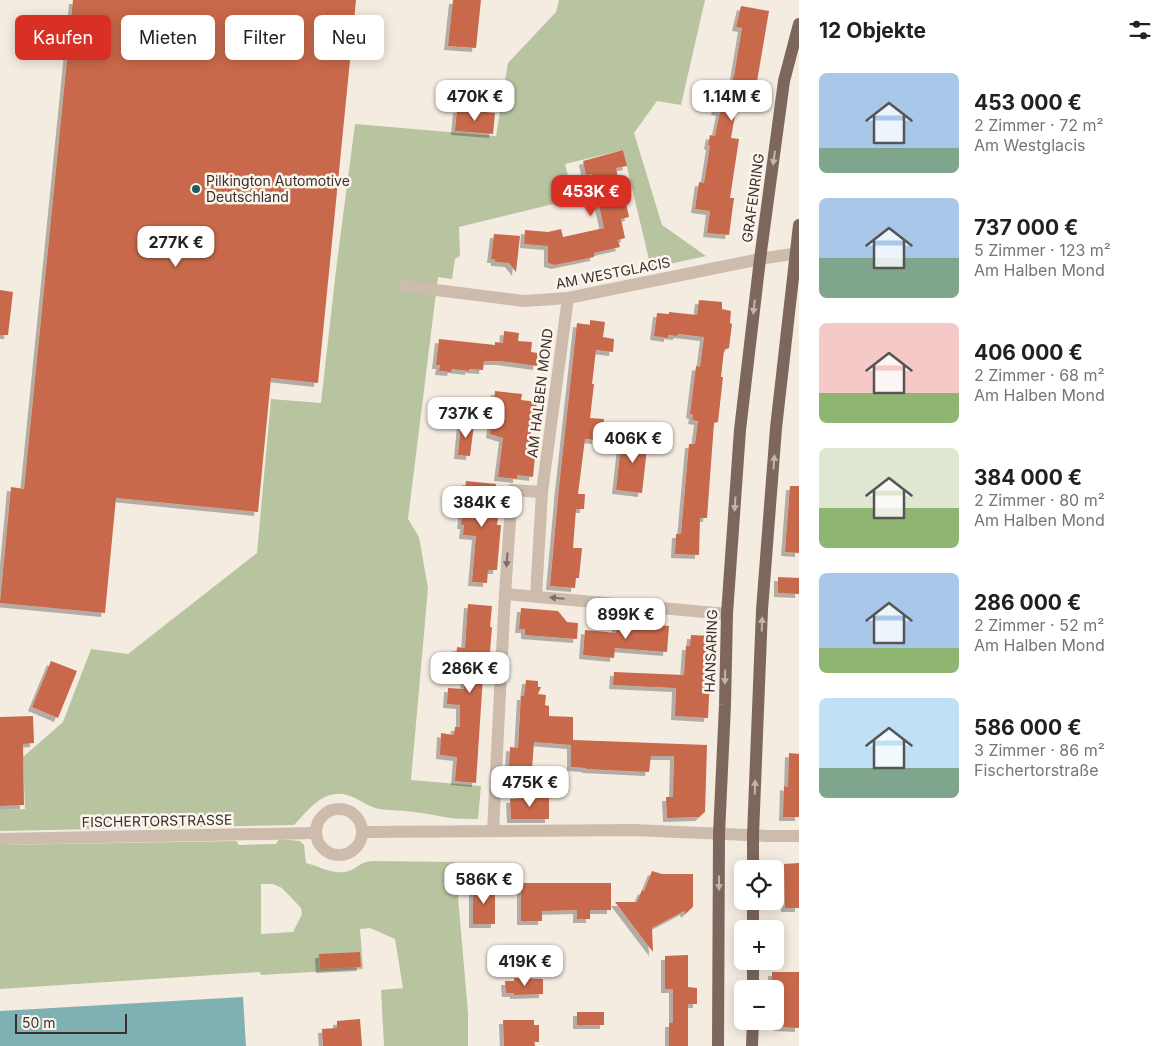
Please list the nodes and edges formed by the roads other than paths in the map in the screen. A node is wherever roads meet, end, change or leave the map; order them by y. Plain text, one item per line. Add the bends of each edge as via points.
1 (799, 24) edge
2 (799, 225) edge
3 (797, 253) edge
4 (760, 259) junction
5 (404, 286) dead end
6 (568, 298) junction
7 (542, 492) junction
8 (505, 594) junction
9 (536, 596) junction
10 (727, 614) junction
11 (362, 832) junction
12 (493, 832) junction
13 (315, 834) junction
14 (719, 834) junction
15 (753, 836) junction
16 (799, 836) edge
17 (0, 839) edge
18 (753, 860) edge
19 (752, 1030) edge
20 (718, 1046) edge
21 (752, 1046) edge

1 -> 4 main road, GRAFENRING via 784,81
2 - 3 main road
3 - 4 street, AM WESTGLACIS
15 -> 3 main road via 762,610 776,428
4 - 6 street, AM WESTGLACIS
4 -> 10 main road, HANSARING via 740,430
5 - 6 street, AM WESTGLACIS via 524,301
6 - 7 street, AM HALBEN MOND
7 -> 8 street via 512,490
7 - 9 street, AM HALBEN MOND
8 - 9 street
8 - 12 street
10 -> 9 street
10 -> 14 main road, HANSARING
11 - 12 street
11 - 13 street via 356,848 344,855 322,849
11 - 13 street via 356,816 336,808 318,820
12 - 14 street via 634,830
13 - 17 street, FISCHERTORSTRASSE
14 - 15 street
14 -> 20 main road, HANSARING
15 - 16 street
15 - 18 main road
19 - 21 main road

